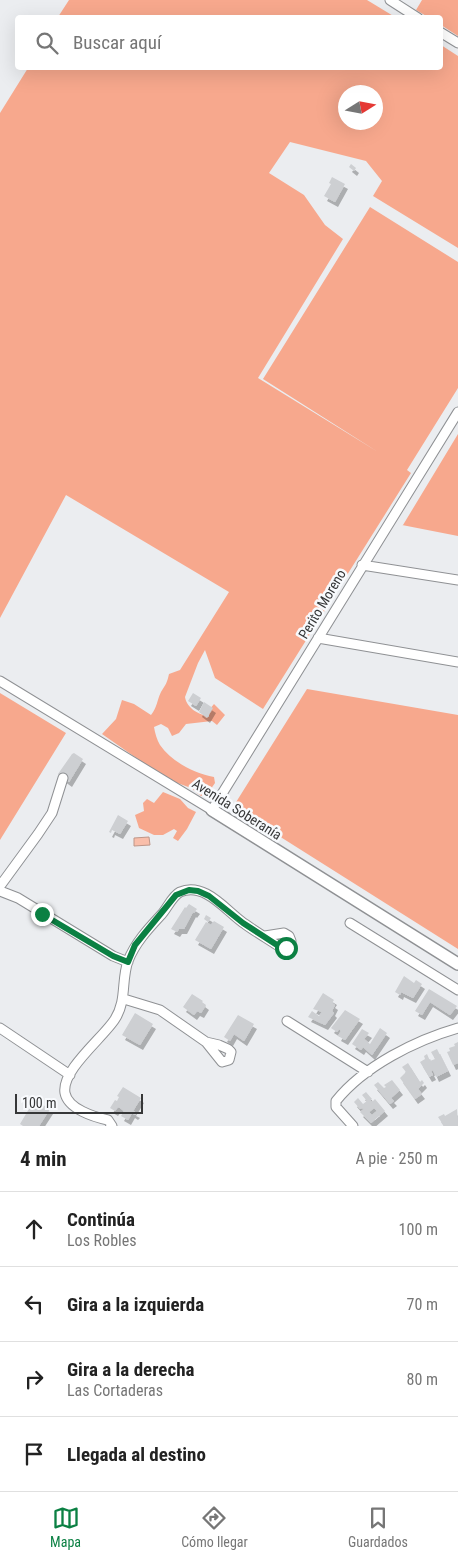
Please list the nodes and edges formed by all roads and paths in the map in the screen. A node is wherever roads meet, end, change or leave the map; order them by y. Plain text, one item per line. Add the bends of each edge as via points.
1 (390, 0) edge
2 (413, 15) edge
3 (443, 34) edge
4 (458, 43) edge
5 (458, 412) edge
6 (362, 565) junction
7 (458, 580) edge
8 (318, 638) junction
9 (458, 662) edge
10 (0, 681) edge
11 (64, 778) dead end
12 (212, 810) junction
13 (0, 886) edge
14 (0, 890) edge
15 (350, 923) dead end
16 (265, 936) dead end
17 (128, 962) junction
18 (457, 962) edge
19 (458, 990) edge
20 (124, 999) junction
21 (288, 1021) dead end
22 (0, 1028) edge
23 (458, 1028) edge
24 (206, 1042) dead end
25 (368, 1072) junction
26 (70, 1075) junction
27 (341, 1113) junction
28 (97, 1118) junction
29 (107, 1126) edge
30 (112, 1126) edge
31 (353, 1126) edge
32 (358, 1126) edge

1 - 2 street
3 - 4 street
5 - 6 street, Perito Moreno
6 - 7 street
6 - 8 street, Perito Moreno
8 - 9 street
8 - 12 street, Perito Moreno
10 - 12 street, Avenida Soberanía
11 - 13 street via 52,813
12 - 18 street, Avenida Soberanía
14 - 17 street
15 - 19 street
16 - 17 street via 209,896 189,890 176,895 135,945
17 - 20 street
20 - 24 street via 160,1010
20 - 26 street via 115,1020
21 - 25 street
22 - 26 street
23 - 25 street via 421,1041
25 - 27 street via 345,1089 336,1101
26 - 28 street via 65,1085 68,1100
27 - 31 street
27 - 32 street
28 - 29 street
28 - 30 street via 108,1120

